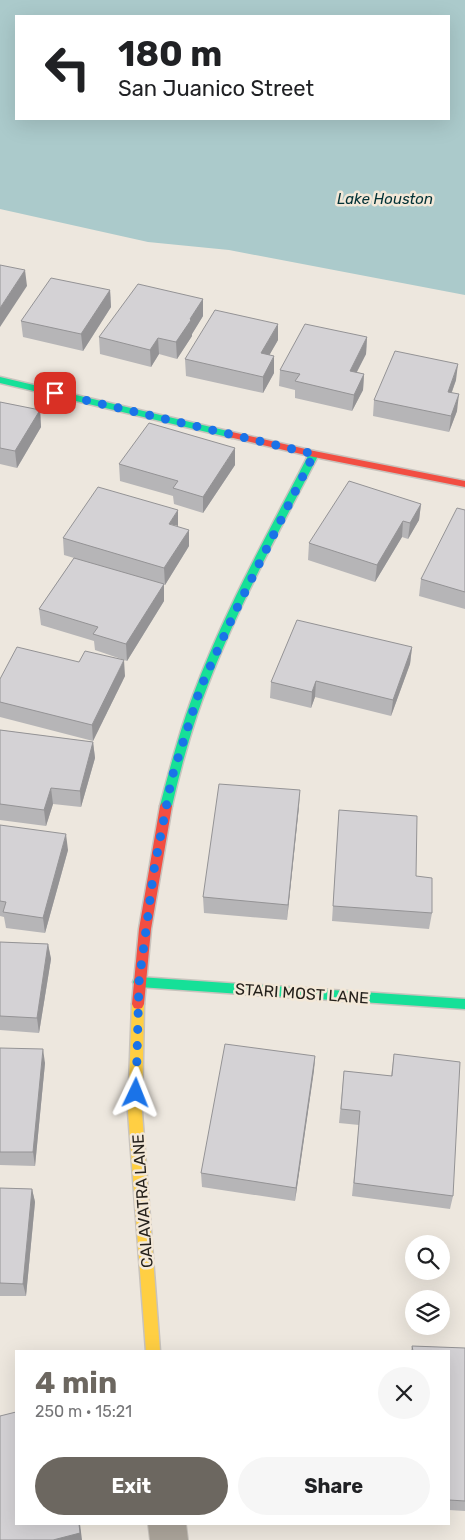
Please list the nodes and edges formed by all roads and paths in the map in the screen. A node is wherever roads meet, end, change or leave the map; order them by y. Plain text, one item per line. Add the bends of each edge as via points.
1 (0, 380) edge
2 (314, 454) junction
3 (465, 484) edge
4 (139, 982) junction
5 (465, 1004) edge
6 (153, 1350) edge
7 (167, 1525) edge
8 (169, 1540) edge

1 - 2 street
2 - 3 street
2 - 4 street, CALAVATRA LANE via 200,689 172,777 154,870
4 - 5 street, STARI MOST LANE
4 - 6 street, CALAVATRA LANE via 135,1112
7 - 8 street

